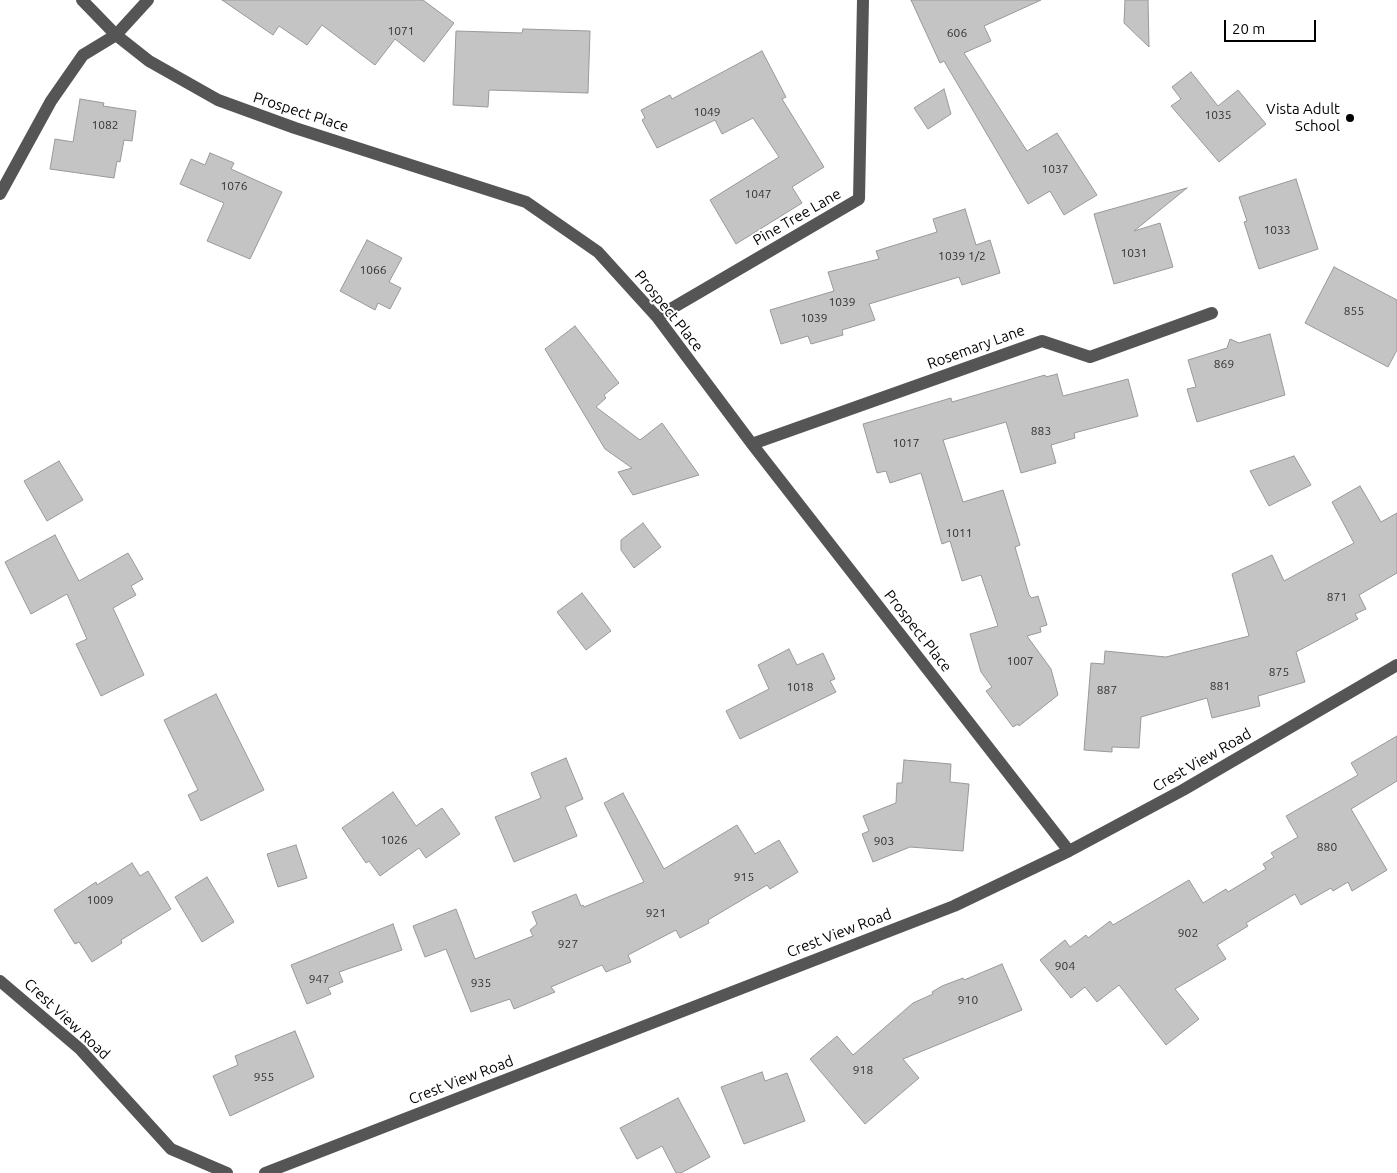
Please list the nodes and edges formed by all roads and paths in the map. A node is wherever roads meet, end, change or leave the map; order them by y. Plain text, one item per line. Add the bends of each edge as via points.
1 (82, 0) edge
2 (148, 0) edge
3 (863, 0) edge
4 (116, 34) junction
5 (0, 194) edge
6 (1212, 313) dead end
7 (657, 318) junction
8 (752, 444) junction
9 (1397, 665) edge
10 (1069, 851) junction
11 (0, 981) edge
12 (227, 1173) edge
13 (265, 1173) edge

1 - 4 street, Prospect Place
2 - 4 street
3 - 7 street, Pine Tree Lane via 859,199
4 - 5 street via 82,55 51,101
4 - 7 street, Prospect Place via 149,61 218,100 526,202 598,252
6 - 8 street, Rosemary Lane via 1090,357 1042,341
7 - 8 street, Prospect Place
8 - 10 street, Prospect Place
9 - 10 street, Crest View Road via 1183,790
10 - 13 street, Crest View Road via 954,906
11 - 12 street, Crest View Road via 80,1049 171,1149

